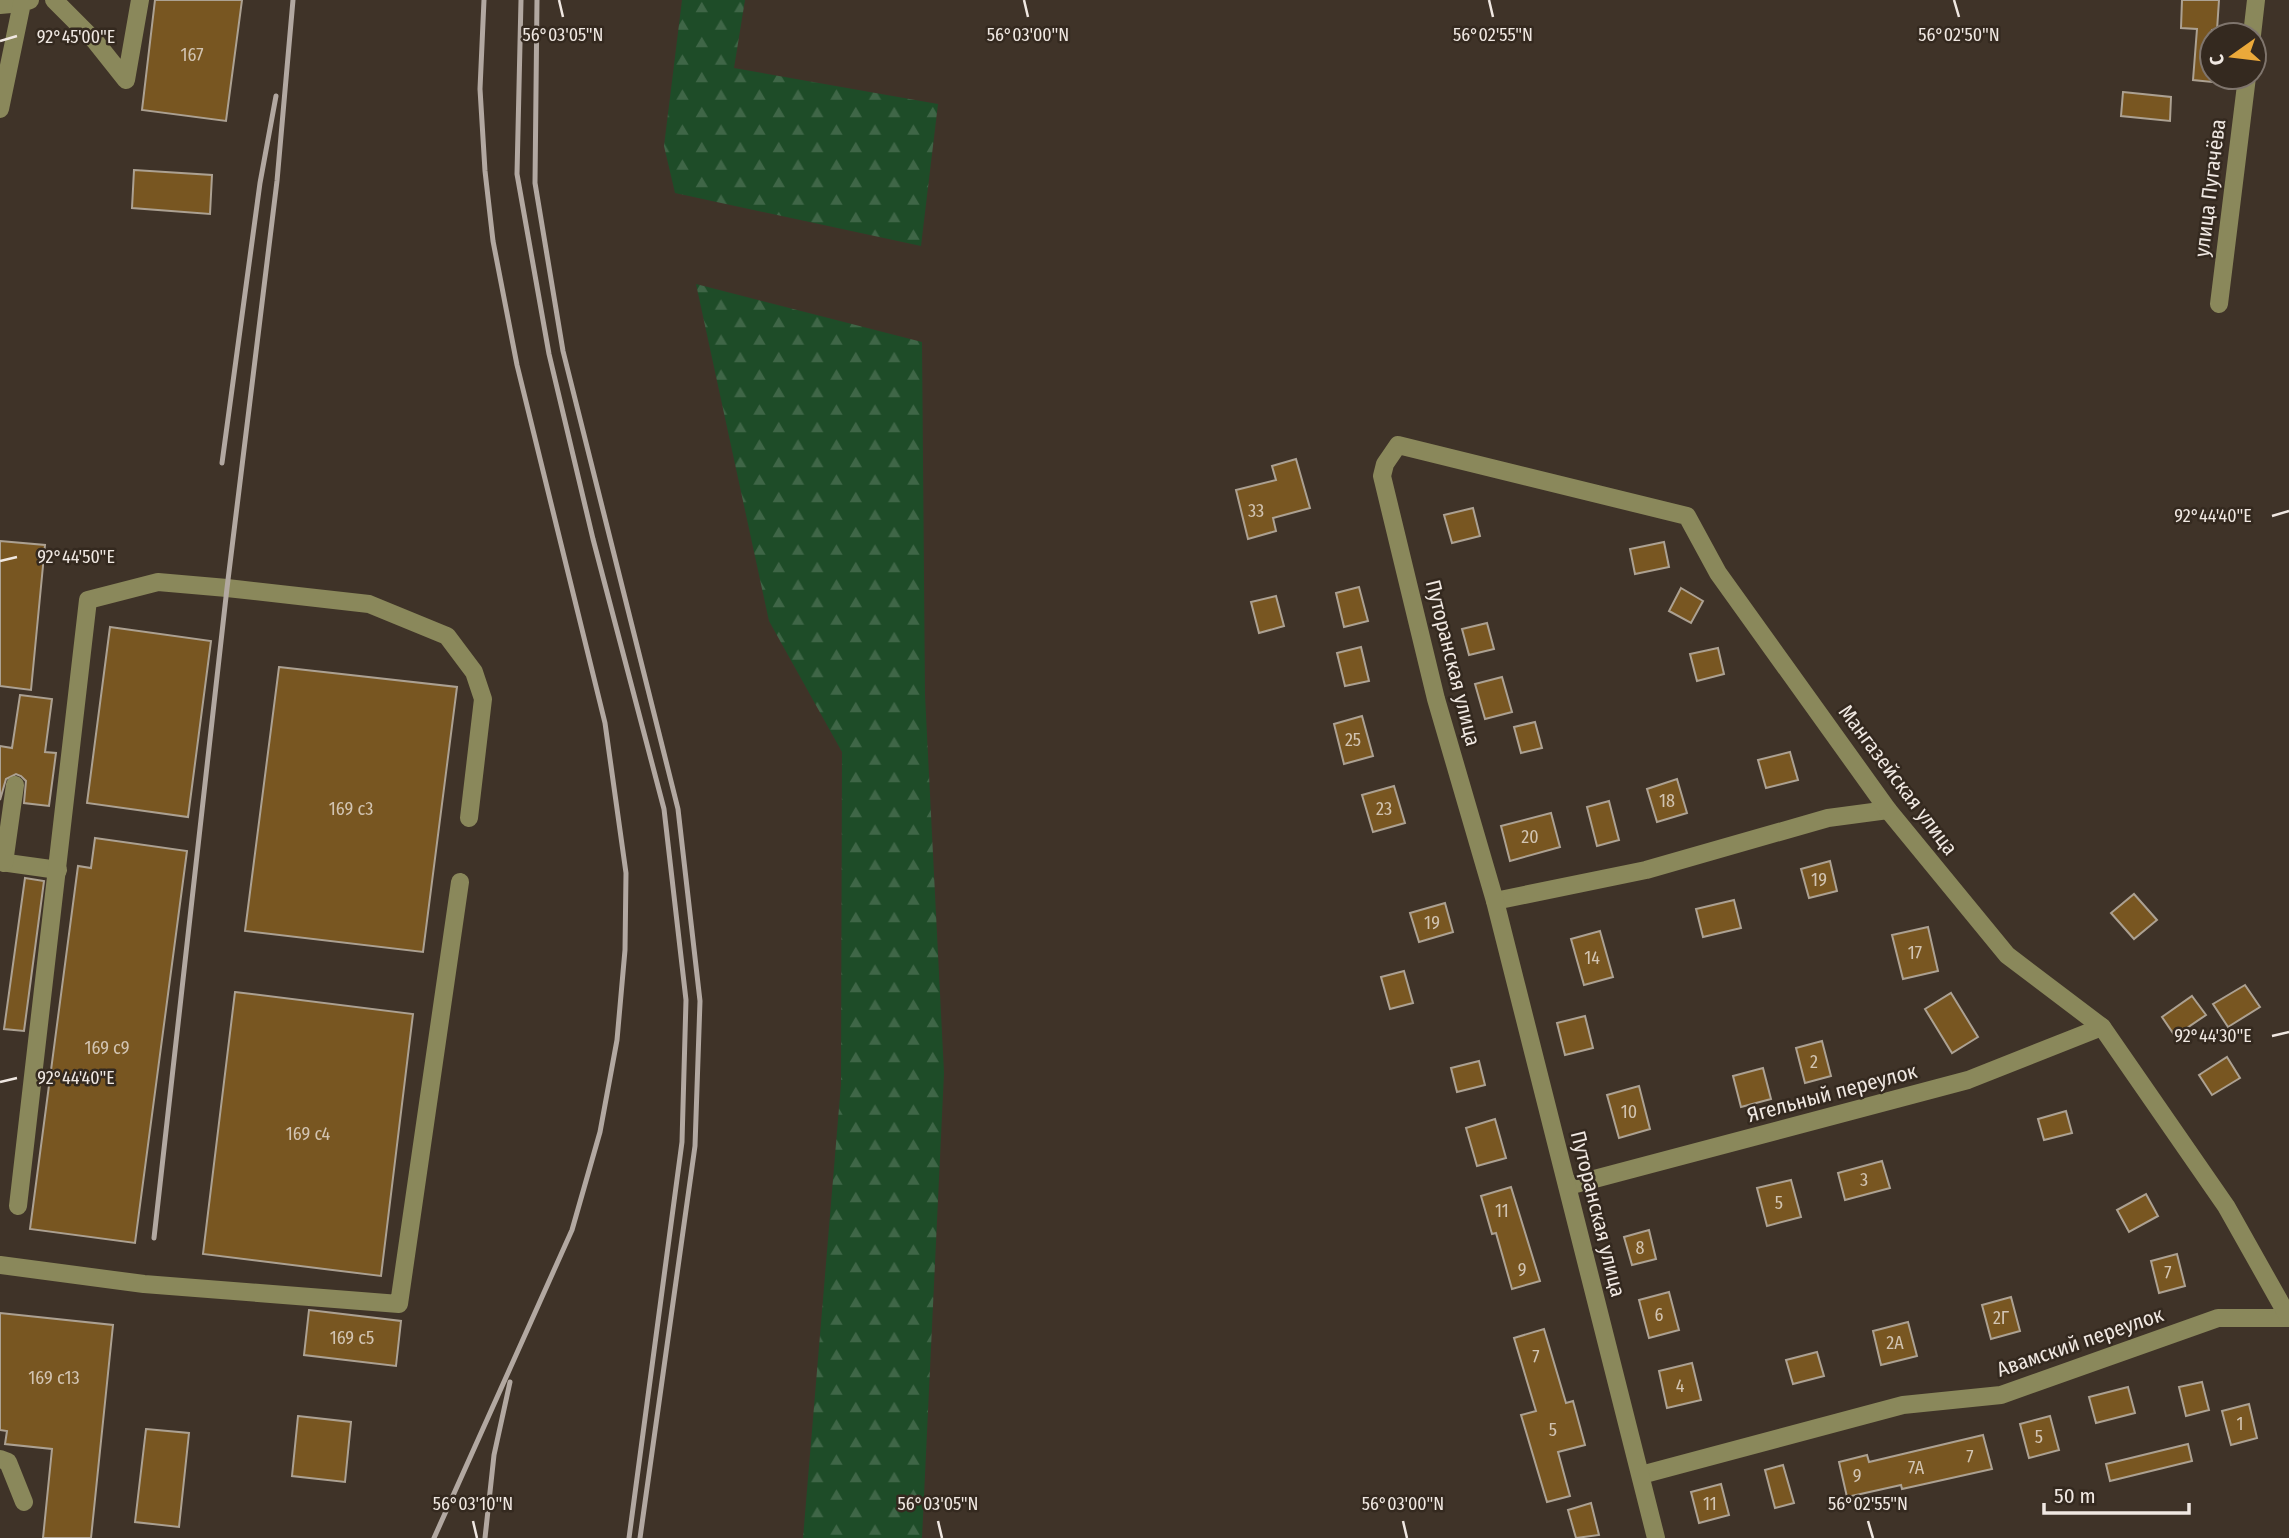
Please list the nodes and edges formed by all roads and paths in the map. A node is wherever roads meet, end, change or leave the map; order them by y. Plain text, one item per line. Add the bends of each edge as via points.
1 (54, 0) edge
2 (140, 0) edge
3 (2256, 0) edge
4 (26, 2) edge
5 (0, 5) edge
6 (2254, 21) edge
7 (2245, 91) edge
8 (0, 109) edge
9 (2219, 304) dead end
10 (1382, 476) joint
11 (15, 785) dead end
12 (1888, 810) junction
13 (469, 818) dead end
14 (2, 863) edge
15 (58, 870) junction
16 (460, 882) dead end
17 (1495, 901) junction
18 (2102, 1027) junction
19 (1567, 1186) junction
20 (18, 1206) dead end
21 (0, 1265) edge
22 (2289, 1318) edge
23 (0, 1459) edge
24 (1641, 1475) junction
25 (24, 1502) dead end
26 (1656, 1538) edge

1 - 2 street via 126,80
3 - 6 street
4 - 5 street
4 - 8 street
7 - 9 street, улица Пугачёва
10 - 12 street, Мангазейская улица via 1398,445 1687,516 1718,573
10 - 17 street, Путоранская улица via 1436,699
11 - 14 street
12 - 17 street via 1828,818 1646,870
12 - 18 street, Мангазейская улица via 2007,956
13 - 15 street via 483,699 474,672 447,636 369,604 158,582 88,600
14 - 15 street
15 - 20 street
16 - 21 street via 399,1304 144,1284
17 - 19 street, Путоранская улица
18 - 19 street, Ягельный переулок via 1968,1080
18 - 22 street, Мангазейская улица via 2227,1206
19 - 24 street, Путоранская улица
22 - 24 street, Авамский переулок via 2218,1318 2001,1395 1903,1405
23 - 25 street via 8,1462
24 - 26 street, Путоранская улица

